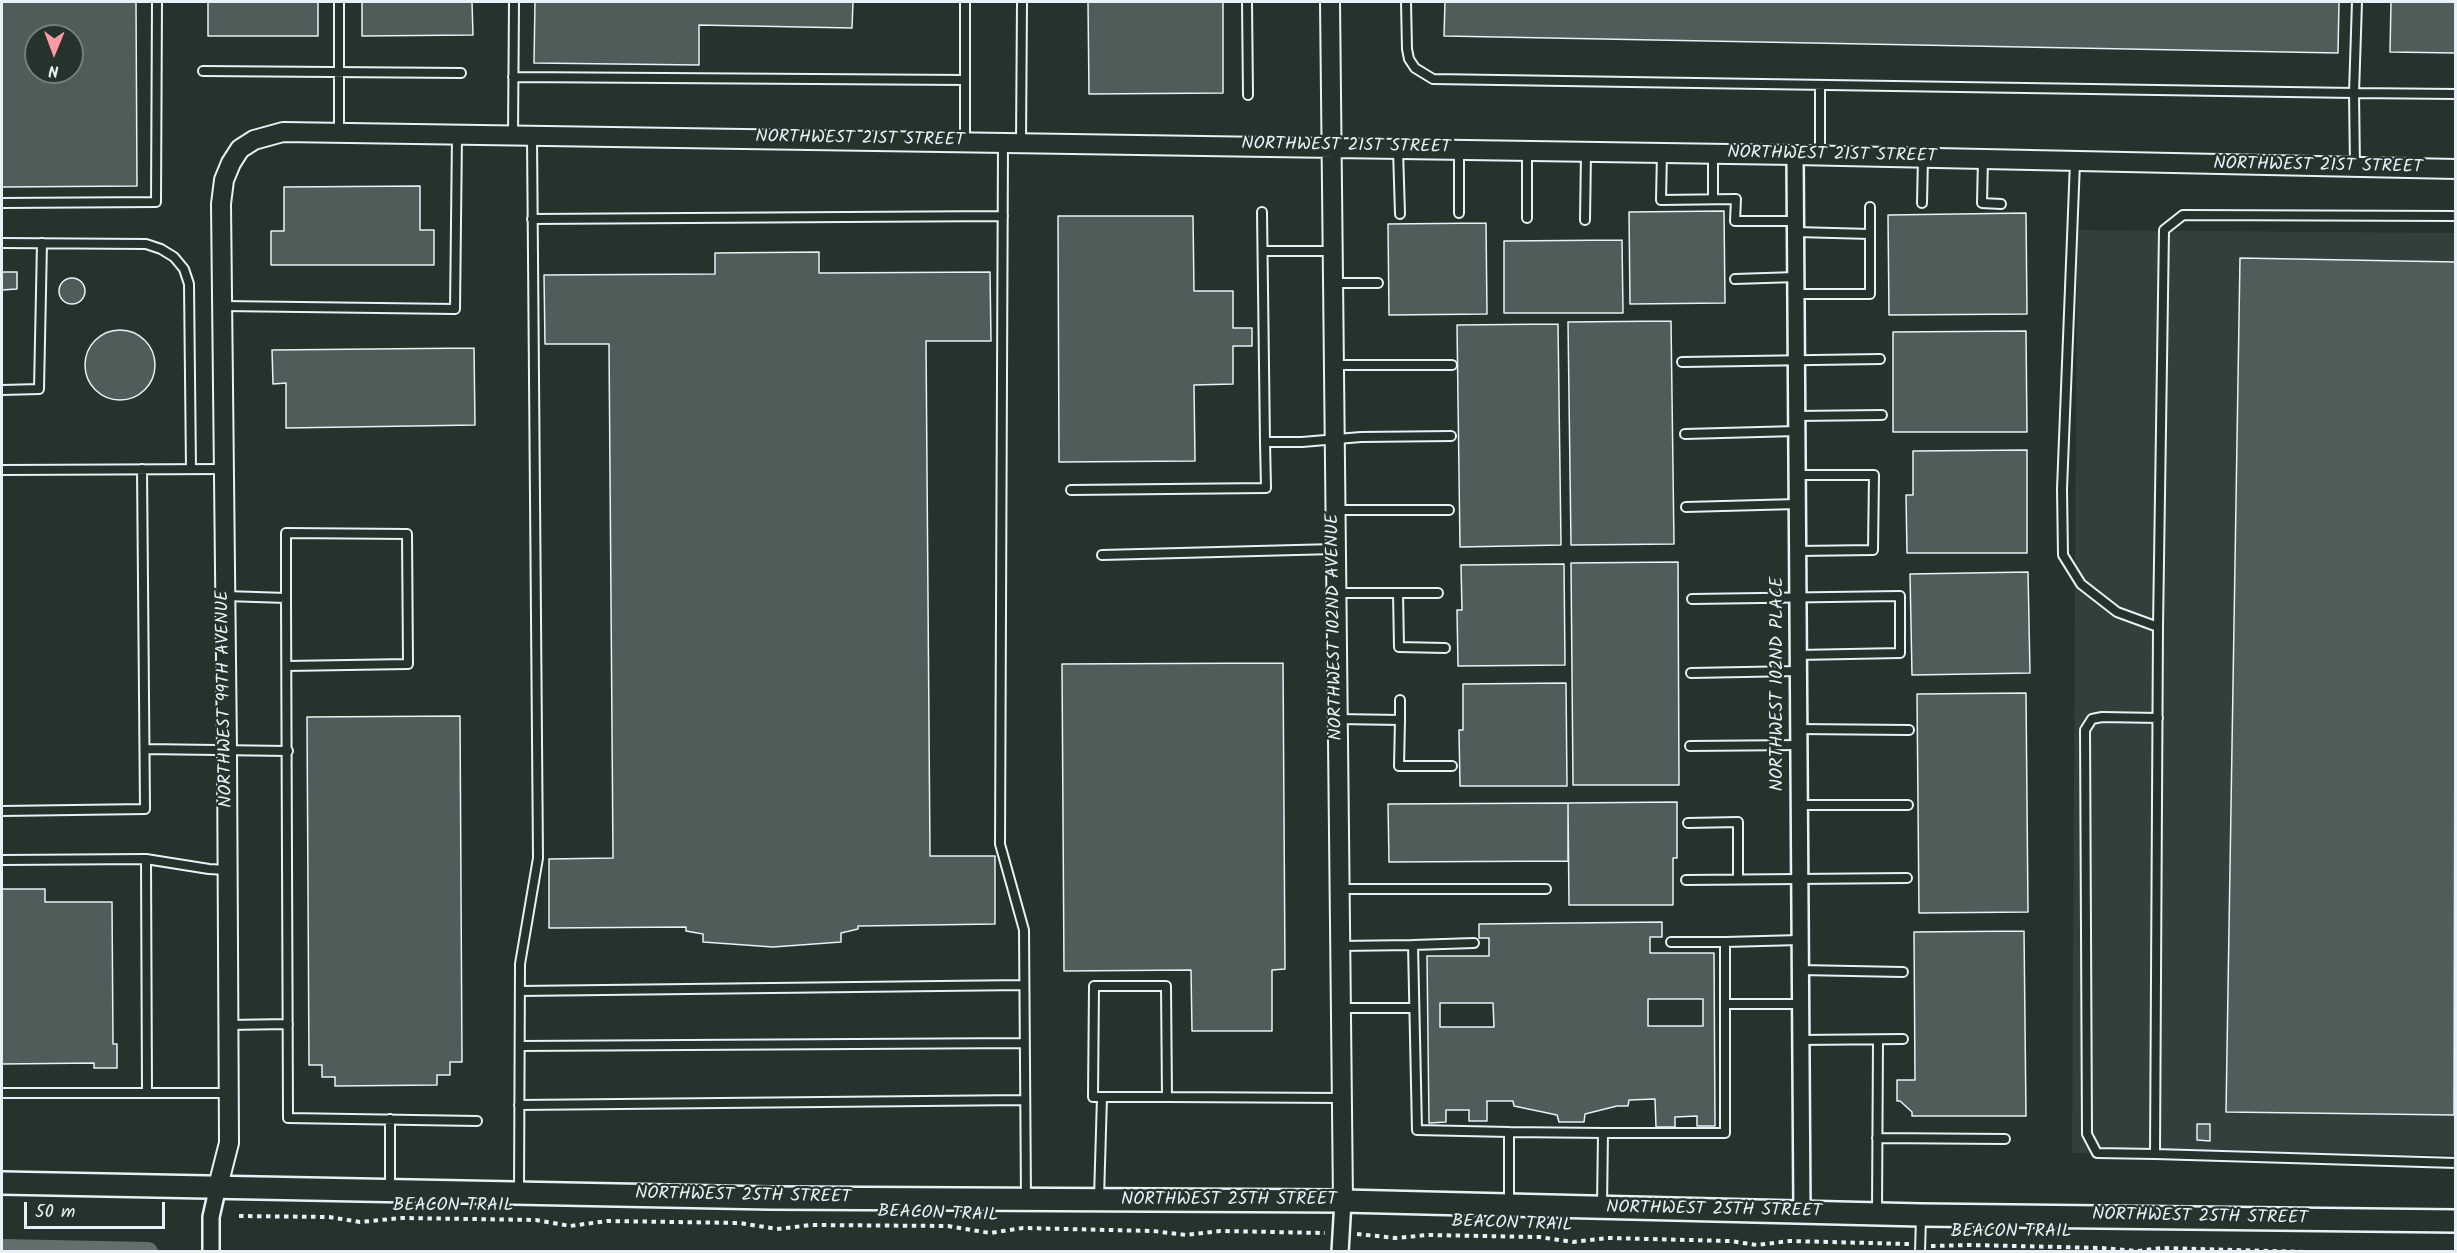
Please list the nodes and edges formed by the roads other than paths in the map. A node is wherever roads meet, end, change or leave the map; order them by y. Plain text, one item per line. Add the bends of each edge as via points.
1 (157, 2) edge
2 (339, 2) edge
3 (514, 2) edge
4 (965, 2) edge
5 (1022, 2) edge
6 (1247, 2) edge
7 (1330, 2) edge
8 (1406, 2) edge
9 (2357, 2) edge
10 (339, 71) junction
11 (203, 72) dead end
12 (461, 73) dead end
13 (513, 77) junction
14 (965, 80) junction
15 (1821, 85) junction
16 (2354, 93) junction
17 (2456, 94) edge
18 (1248, 95) dead end
19 (339, 133) junction
20 (457, 134) junction
21 (522, 135) junction
22 (965, 142) junction
23 (1003, 142) junction
24 (1022, 142) junction
25 (1330, 148) junction
26 (1398, 149) junction
27 (240, 150) joint
28 (1459, 150) junction
29 (1527, 151) junction
30 (1586, 152) junction
31 (1662, 153) junction
32 (1713, 154) junction
33 (1795, 155) junction
34 (1820, 156) junction
35 (1923, 158) junction
36 (1983, 159) junction
37 (2075, 162) junction
38 (2355, 168) junction
39 (2456, 169) edge
40 (1713, 199) junction
41 (2, 203) edge
42 (1922, 203) dead end
43 (2001, 204) dead end
44 (1870, 207) dead end
45 (1262, 212) dead end
46 (1459, 213) dead end
47 (1400, 214) dead end
48 (1003, 216) junction
49 (2456, 216) edge
50 (1527, 218) dead end
51 (532, 219) junction
52 (1585, 220) dead end
53 (1796, 227) junction
54 (1870, 234) junction
55 (2, 243) edge
56 (42, 243) junction
57 (1332, 250) junction
58 (1263, 251) junction
59 (1796, 277) junction
60 (1735, 279) dead end
61 (1332, 283) junction
62 (1378, 283) dead end
63 (1796, 294) junction
64 (222, 306) junction
65 (1797, 359) junction
66 (1880, 359) dead end
67 (1682, 362) dead end
68 (1333, 365) junction
69 (1452, 365) dead end
70 (2, 390) edge
71 (1882, 415) dead end
72 (1797, 424) junction
73 (1684, 434) dead end
74 (1451, 436) dead end
75 (1334, 439) junction
76 (1265, 442) junction
77 (142, 469) junction
78 (191, 469) junction
79 (223, 469) junction
80 (2, 470) edge
81 (1797, 475) junction
82 (1071, 490) dead end
83 (1797, 504) junction
84 (1686, 507) dead end
85 (1335, 510) junction
86 (1449, 510) dead end
87 (1335, 549) junction
88 (1798, 551) junction
89 (1102, 555) dead end
90 (1336, 593) junction
91 (1398, 593) junction
92 (1438, 593) dead end
93 (224, 596) junction
94 (1798, 596) junction
95 (286, 598) junction
96 (1692, 599) dead end
97 (2158, 627) junction
98 (1444, 648) dead end
99 (1798, 663) junction
100 (286, 666) junction
101 (1691, 673) dead end
102 (1400, 700) dead end
103 (2157, 718) junction
104 (1337, 719) junction
105 (1400, 720) junction
106 (1799, 729) junction
107 (1909, 730) dead end
108 (1799, 745) junction
109 (1690, 746) dead end
110 (145, 749) junction
111 (227, 750) junction
112 (288, 751) junction
113 (1452, 766) dead end
114 (1799, 805) junction
115 (1908, 805) dead end
116 (2, 811) edge
117 (1688, 823) dead end
118 (2, 860) edge
119 (146, 860) junction
120 (226, 870) junction
121 (1907, 878) dead end
122 (1738, 879) junction
123 (1800, 879) junction
124 (1686, 880) dead end
125 (1339, 889) junction
126 (1546, 889) dead end
127 (1800, 940) junction
128 (1671, 942) dead end
129 (1725, 942) junction
130 (1474, 944) dead end
131 (1413, 945) junction
132 (1340, 946) junction
133 (1800, 970) junction
134 (1903, 972) dead end
135 (1024, 986) junction
136 (520, 991) junction
137 (1725, 1004) junction
138 (1800, 1004) junction
139 (1340, 1008) junction
140 (1414, 1008) junction
141 (288, 1024) junction
142 (228, 1025) junction
143 (1800, 1040) junction
144 (1878, 1040) junction
145 (1903, 1040) dead end
146 (1024, 1043) junction
147 (520, 1046) junction
148 (2, 1093) edge
149 (147, 1093) junction
150 (228, 1093) junction
151 (1102, 1097) junction
152 (1167, 1097) junction
153 (1341, 1098) junction
154 (1025, 1100) junction
155 (519, 1105) junction
156 (390, 1119) junction
157 (477, 1121) dead end
158 (1509, 1132) junction
159 (1603, 1133) junction
160 (1877, 1138) junction
161 (2005, 1138) dead end
162 (2155, 1154) junction
163 (2456, 1163) edge
164 (2, 1183) edge
165 (218, 1186) junction
166 (390, 1190) junction
167 (519, 1192) junction
168 (1026, 1199) junction
169 (1099, 1200) junction
170 (1342, 1201) junction
171 (1509, 1206) junction
172 (1602, 1208) junction
173 (1802, 1213) junction
174 (1877, 1214) junction
175 (1921, 1215) junction
176 (2456, 1221) edge
177 (211, 1251) edge
178 (1340, 1251) edge
179 (1920, 1251) edge

1 - 41 lane via 156,202
2 - 10 lane
3 - 13 lane
4 - 14 lane
5 - 24 lane
6 - 18 lane
7 - 25 street, NORTHWEST 102ND AVENUE
8 - 15 lane via 1409,59 1415,68 1433,79
9 - 16 lane
10 - 11 lane
10 - 12 lane
10 - 19 lane
13 - 14 lane
13 - 21 lane
14 - 22 lane
15 - 16 lane
15 - 34 lane
16 - 17 lane
16 - 38 lane
19 - 20 street, NORTHWEST 21ST STREET
19 - 27 street, NORTHWEST 21ST STREET via 283,132 254,140
20 - 21 street, NORTHWEST 21ST STREET
20 - 64 lane via 455,309
21 - 22 street, NORTHWEST 21ST STREET
21 - 51 lane
22 - 23 street, NORTHWEST 21ST STREET
23 - 24 street, NORTHWEST 21ST STREET
23 - 48 lane
24 - 25 street, NORTHWEST 21ST STREET
25 - 26 street, NORTHWEST 21ST STREET
25 - 57 street, NORTHWEST 102ND AVENUE
26 - 28 street, NORTHWEST 21ST STREET
26 - 47 lane
27 - 64 street, NORTHWEST 99TH AVENUE via 224,180 221,204
28 - 29 street, NORTHWEST 21ST STREET
28 - 46 lane
29 - 30 street, NORTHWEST 21ST STREET
29 - 50 lane
30 - 31 street, NORTHWEST 21ST STREET
30 - 52 lane
31 - 32 street, NORTHWEST 21ST STREET
31 - 40 lane via 1661,200
32 - 33 street, NORTHWEST 21ST STREET
32 - 40 lane
33 - 34 street, NORTHWEST 21ST STREET
33 - 53 street, NORTHWEST 102ND PLACE
34 - 35 street, NORTHWEST 21ST STREET
35 - 36 street, NORTHWEST 21ST STREET
35 - 42 lane
36 - 37 street, NORTHWEST 21ST STREET
36 - 43 lane via 1982,203
37 - 38 street, NORTHWEST 21ST STREET
37 - 97 lane via 2062,489 2063,555 2081,584 2117,612
38 - 39 street, NORTHWEST 21ST STREET
40 - 53 lane via 1736,199 1735,221
44 - 54 lane
45 - 58 lane
48 - 51 lane
48 - 135 lane via 1000,844 1024,930
49 - 97 lane via 2183,214 2164,230
51 - 136 lane via 538,858 520,964
53 - 54 lane
53 - 59 street, NORTHWEST 102ND PLACE
54 - 63 lane via 1870,294
55 - 56 lane
56 - 70 lane via 39,389
56 - 78 lane via 146,244 174,257 184,270 190,300
57 - 58 lane
57 - 61 street, NORTHWEST 102ND AVENUE
58 - 76 lane
59 - 60 lane
59 - 63 street, NORTHWEST 102ND PLACE
61 - 62 lane
61 - 68 street, NORTHWEST 102ND AVENUE
63 - 65 street, NORTHWEST 102ND PLACE
64 - 79 street, NORTHWEST 99TH AVENUE
65 - 66 lane
65 - 67 lane
65 - 72 street, NORTHWEST 102ND PLACE
68 - 69 lane
68 - 75 street, NORTHWEST 102ND AVENUE
71 - 72 lane
72 - 73 lane
72 - 81 street, NORTHWEST 102ND PLACE
74 - 75 lane
75 - 76 lane
75 - 85 street, NORTHWEST 102ND AVENUE
76 - 82 lane via 1266,488
77 - 78 lane
77 - 80 lane
77 - 110 lane
78 - 79 lane
79 - 93 street, NORTHWEST 99TH AVENUE
81 - 83 street, NORTHWEST 102ND PLACE
81 - 88 lane via 1874,475 1873,550
83 - 84 lane
83 - 88 street, NORTHWEST 102ND PLACE
85 - 86 lane
85 - 87 street, NORTHWEST 102ND AVENUE
87 - 89 lane
87 - 90 street, NORTHWEST 102ND AVENUE
88 - 94 street, NORTHWEST 102ND PLACE
90 - 91 lane
90 - 104 street, NORTHWEST 102ND AVENUE
91 - 92 lane
91 - 98 lane via 1399,646
93 - 95 lane
93 - 111 street, NORTHWEST 99TH AVENUE
94 - 96 lane
94 - 99 street, NORTHWEST 102ND PLACE
94 - 99 lane via 1900,596 1900,653
95 - 100 lane
95 - 100 lane via 286,533 407,534 408,664
97 - 103 lane
99 - 101 lane
99 - 106 street, NORTHWEST 102ND PLACE
100 - 112 lane
102 - 105 lane
103 - 162 lane
103 - 162 lane via 2102,717 2092,719 2085,730 2087,1134 2097,1153
104 - 105 lane
104 - 125 street, NORTHWEST 102ND AVENUE
105 - 113 lane via 1399,766
106 - 107 lane
106 - 108 street, NORTHWEST 102ND PLACE
108 - 109 lane
108 - 114 street, NORTHWEST 102ND PLACE
110 - 111 lane
110 - 116 lane via 145,809
111 - 112 lane
111 - 120 street, NORTHWEST 99TH AVENUE
112 - 141 lane
114 - 115 lane
114 - 123 street, NORTHWEST 102ND PLACE
117 - 122 lane via 1738,822
118 - 119 lane
119 - 120 lane
119 - 149 lane
120 - 142 street, NORTHWEST 99TH AVENUE
121 - 123 lane
122 - 123 lane
122 - 124 lane
123 - 127 street, NORTHWEST 102ND PLACE
125 - 126 lane
125 - 132 street, NORTHWEST 102ND AVENUE
127 - 129 lane
127 - 133 street, NORTHWEST 102ND PLACE
128 - 129 lane
129 - 137 lane
130 - 131 lane
131 - 132 lane
131 - 140 lane
132 - 139 street, NORTHWEST 102ND AVENUE
133 - 134 lane
133 - 138 street, NORTHWEST 102ND PLACE
135 - 136 lane
135 - 146 lane
136 - 147 lane
137 - 138 lane
137 - 159 lane via 1725,1133
138 - 143 street, NORTHWEST 102ND PLACE
139 - 140 lane
139 - 153 street, NORTHWEST 102ND AVENUE
140 - 158 lane via 1417,1130
141 - 142 lane
141 - 156 lane via 288,1118
142 - 150 street, NORTHWEST 99TH AVENUE
143 - 144 lane
143 - 173 street, NORTHWEST 102ND PLACE
144 - 145 lane
144 - 160 lane
146 - 147 lane
146 - 154 lane
147 - 155 lane
148 - 149 lane
149 - 150 lane
150 - 165 street, NORTHWEST 99TH AVENUE via 228,1143
151 - 152 lane
151 - 152 lane via 1093,1097 1094,986 1166,986
151 - 169 lane
152 - 153 lane
153 - 170 street, NORTHWEST 102ND AVENUE
154 - 155 lane
154 - 168 lane
155 - 167 lane
156 - 157 lane
156 - 166 lane
158 - 159 lane
158 - 171 lane
159 - 172 lane
160 - 161 lane
160 - 174 lane
162 - 163 lane
164 - 165 main road, NORTHWEST 25TH STREET
165 - 166 main road, NORTHWEST 25TH STREET
165 - 177 street, NORTHWEST 99TH AVENUE via 211,1217
166 - 167 main road, NORTHWEST 25TH STREET
167 - 168 main road, NORTHWEST 25TH STREET
168 - 169 main road, NORTHWEST 25TH STREET
169 - 170 main road, NORTHWEST 25TH STREET
170 - 171 main road, NORTHWEST 25TH STREET
170 - 178 street, NORTHWEST 102ND AVENUE
171 - 172 main road, NORTHWEST 25TH STREET
172 - 173 main road, NORTHWEST 25TH STREET
173 - 174 main road, NORTHWEST 25TH STREET
174 - 175 main road, NORTHWEST 25TH STREET
175 - 176 main road, NORTHWEST 25TH STREET
175 - 179 lane

